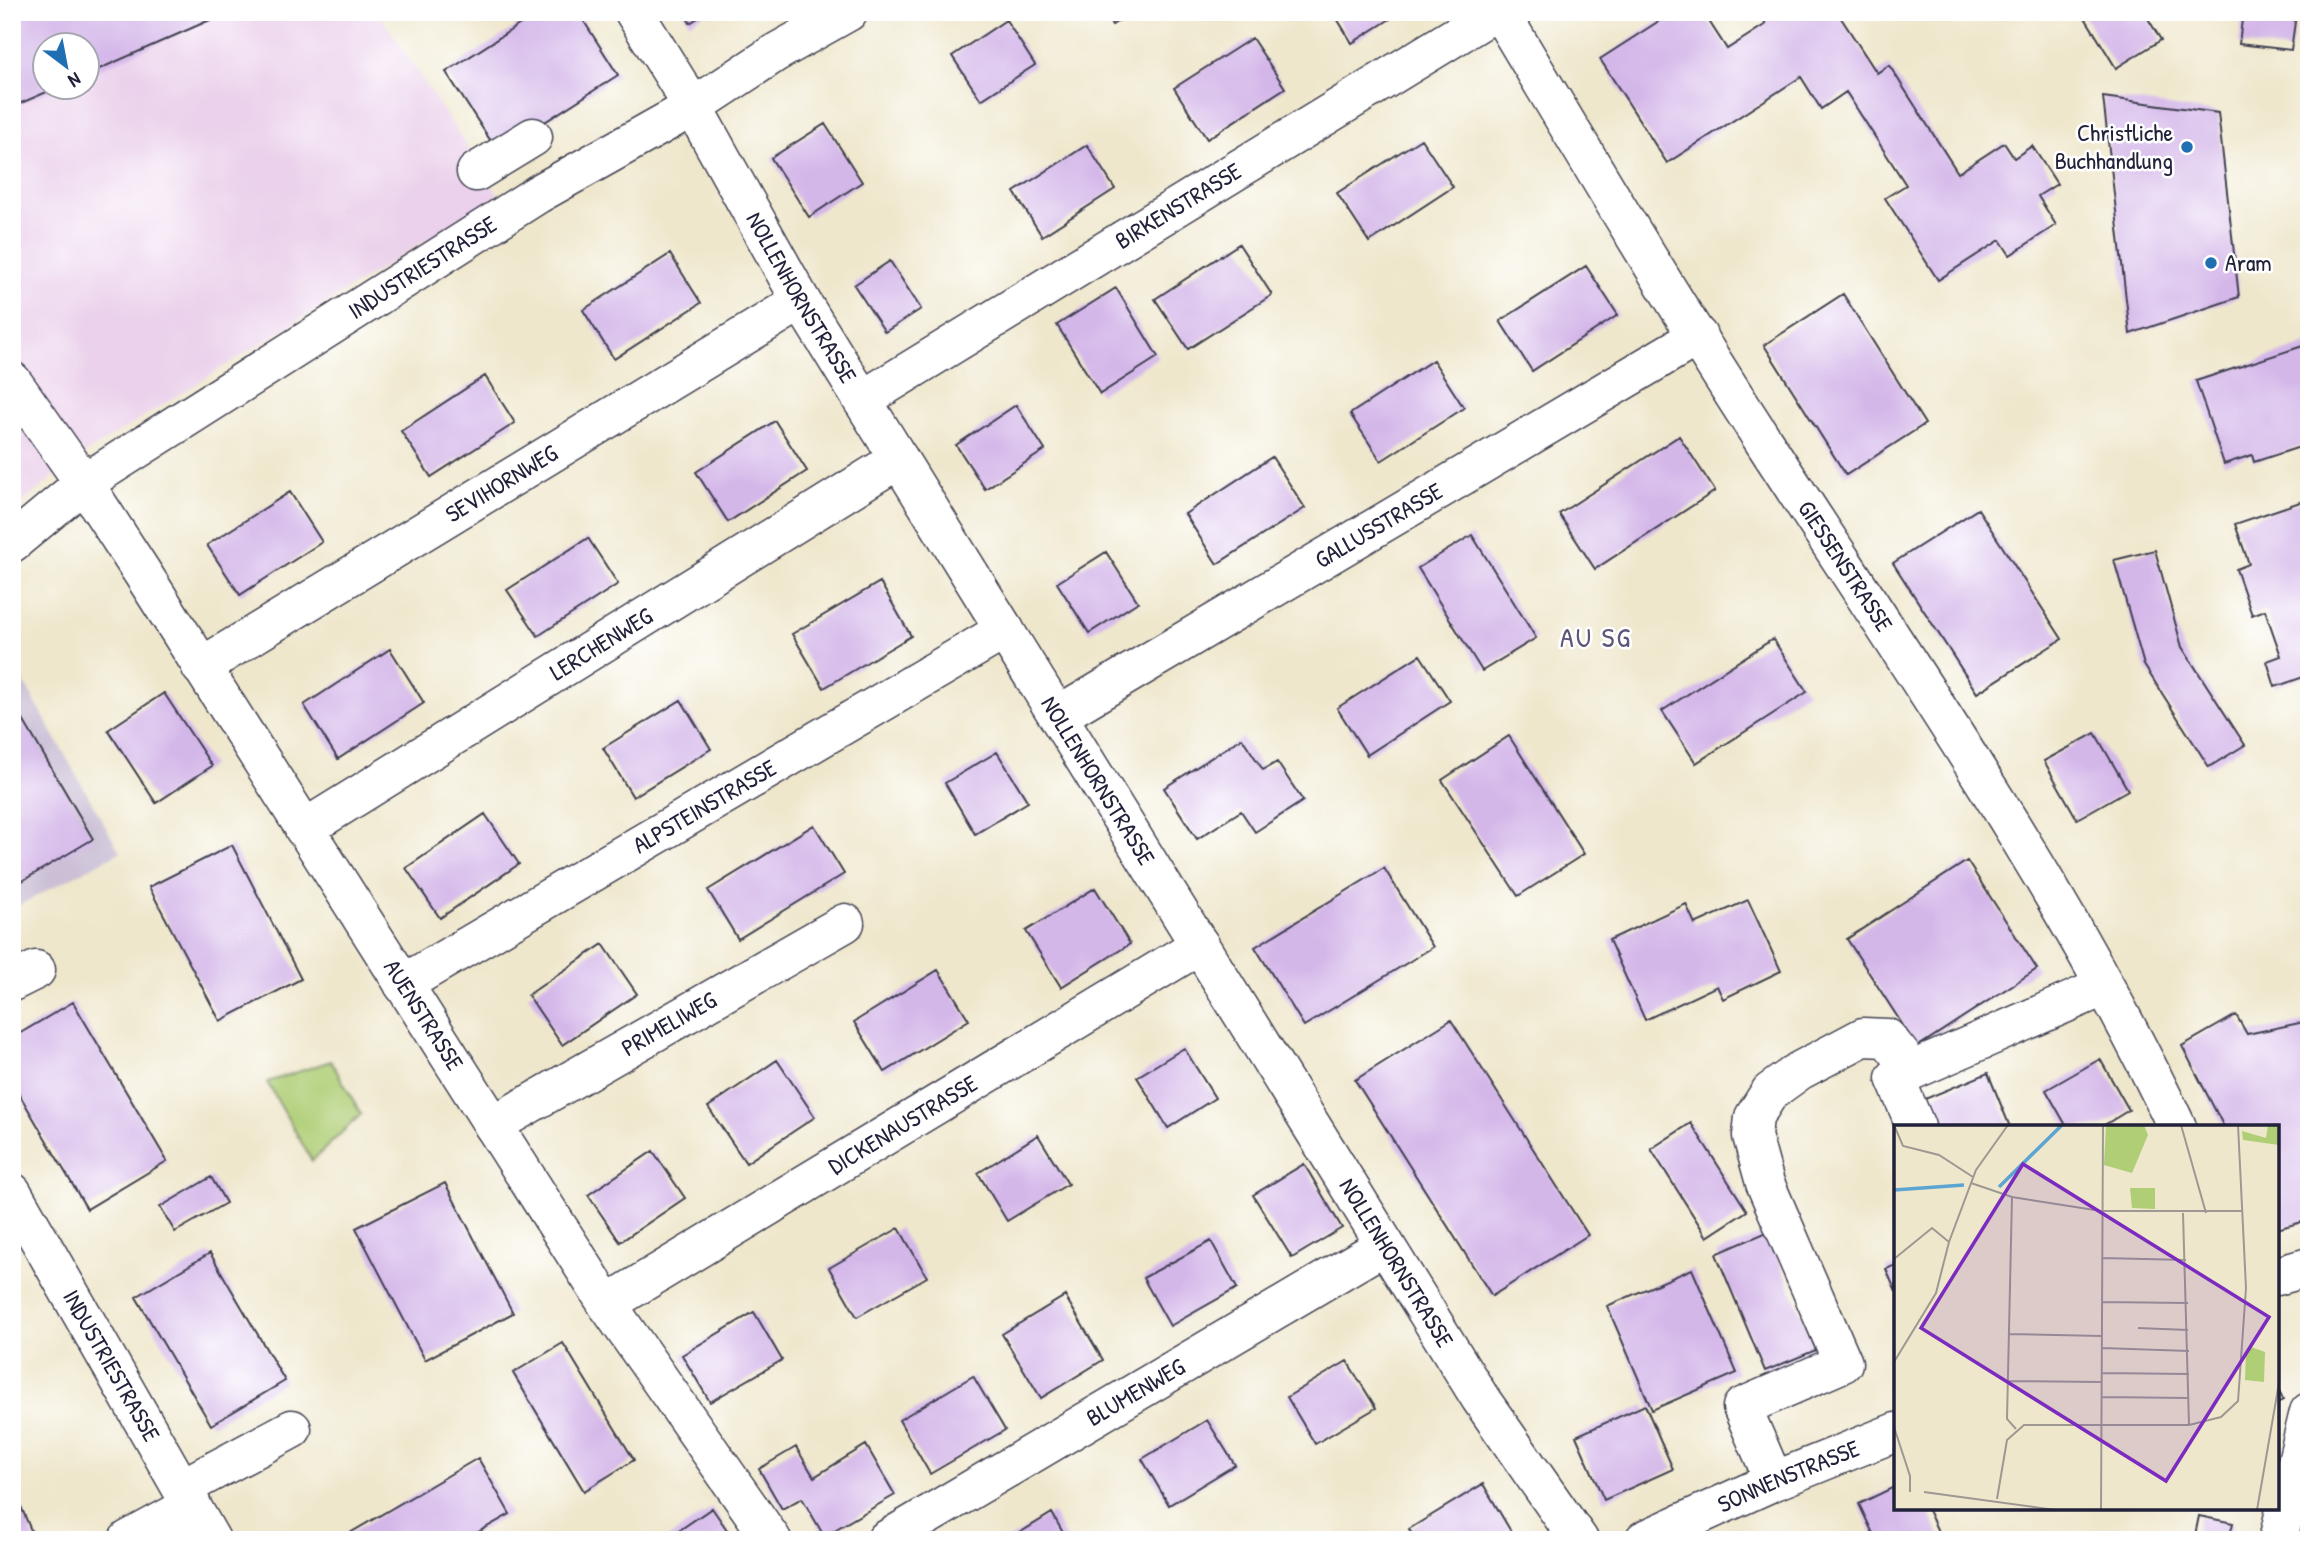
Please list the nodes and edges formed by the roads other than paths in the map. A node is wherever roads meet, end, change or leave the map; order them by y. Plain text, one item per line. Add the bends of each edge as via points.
1 (634, 12) edge
2 (849, 12) edge
3 (1498, 12) edge
4 (693, 107) junction
5 (533, 137) dead end
6 (476, 172) dead end
7 (802, 301) junction
8 (1698, 336) junction
9 (12, 381) edge
10 (862, 400) junction
11 (899, 459) junction
12 (84, 483) junction
13 (12, 543) edge
14 (1005, 630) junction
15 (201, 667) junction
16 (1058, 716) junction
17 (304, 829) junction
18 (845, 923) dead end
19 (1200, 945) junction
20 (403, 984) junction
21 (2104, 987) junction
22 (1912, 1069) junction
23 (493, 1125) junction
24 (1915, 1125) edge
25 (2176, 1125) edge
26 (12, 1192) edge
27 (1385, 1245) junction
28 (2309, 1267) edge
29 (2279, 1275) edge
30 (607, 1304) junction
31 (2309, 1412) edge
32 (292, 1429) dead end
33 (1894, 1433) edge
34 (1774, 1481) junction
35 (187, 1497) junction
36 (128, 1540) edge
37 (211, 1540) edge
38 (772, 1540) edge
39 (886, 1540) edge
40 (1578, 1540) edge
41 (1644, 1540) edge
42 (2278, 1540) edge

1 - 4 street, NOLLENHORNSTRASSE
2 - 4 street, INDUSTRIESTRASSE
3 - 8 street, GIESSENSTRASSE
3 - 10 street, BIRKENSTRASSE
4 - 7 street, NOLLENHORNSTRASSE
4 - 12 street, INDUSTRIESTRASSE via 538,194
5 - 6 street
7 - 10 street, NOLLENHORNSTRASSE
7 - 15 street, SEVIHORNWEG
8 - 16 street, GALLUSSTRASSE
8 - 21 street, GIESSENSTRASSE via 2037,866
9 - 12 street, AUENSTRASSE
10 - 11 street, NOLLENHORNSTRASSE
11 - 14 street, NOLLENHORNSTRASSE
11 - 17 street, LERCHENWEG
12 - 13 street, INDUSTRIESTRASSE
12 - 15 street, AUENSTRASSE
14 - 16 street, NOLLENHORNSTRASSE
14 - 20 street, ALPSTEINSTRASSE
15 - 17 street, AUENSTRASSE
16 - 19 street, NOLLENHORNSTRASSE
17 - 20 street, AUENSTRASSE
18 - 23 street, PRIMELIWEG
19 - 27 street, NOLLENHORNSTRASSE
19 - 30 street, DICKENAUSTRASSE
20 - 23 street, AUENSTRASSE
21 - 22 street
21 - 25 street, GIESSENSTRASSE
22 - 24 street via 1895,1078
22 - 34 street via 1887,1038 1863,1037 1770,1092 1754,1117 1752,1136 1765,1183 1843,1363 1742,1406
23 - 30 street, AUENSTRASSE
26 - 35 street, INDUSTRIESTRASSE
27 - 39 street, BLUMENWEG
27 - 40 street, NOLLENHORNSTRASSE via 1480,1398
28 - 29 street
30 - 38 street, AUENSTRASSE
31 - 42 street
32 - 35 street
33 - 34 street, SONNENSTRASSE
34 - 41 street, SONNENSTRASSE
35 - 36 street
35 - 37 street, INDUSTRIESTRASSE

